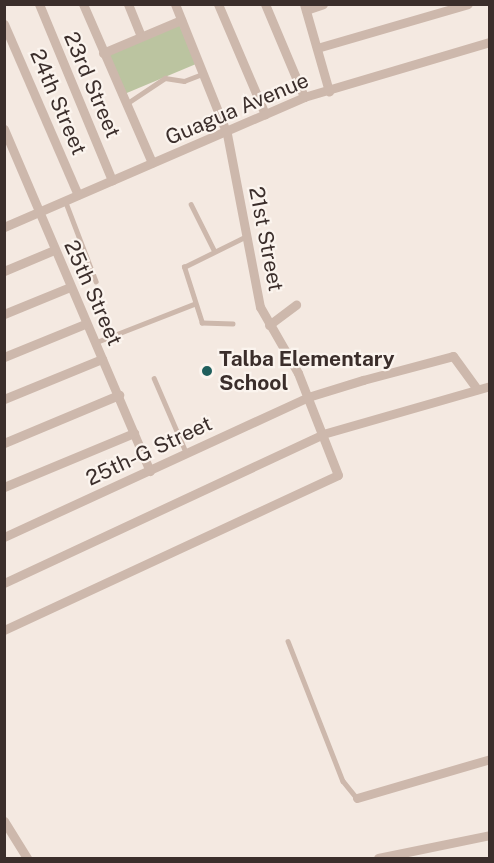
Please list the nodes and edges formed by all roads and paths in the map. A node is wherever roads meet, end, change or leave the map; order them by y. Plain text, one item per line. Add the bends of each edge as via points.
1 (39, 4) edge
2 (83, 4) edge
3 (129, 4) edge
4 (175, 4) edge
5 (218, 4) edge
6 (265, 4) edge
7 (322, 4) edge
8 (468, 4) edge
9 (305, 7) edge
10 (181, 20) junction
11 (4, 24) edge
12 (141, 37) junction
13 (489, 42) edge
14 (317, 48) junction
15 (103, 53) junction
16 (202, 74) junction
17 (329, 91) junction
18 (304, 97) junction
19 (124, 106) junction
20 (266, 114) junction
21 (4, 129) edge
22 (227, 134) junction
23 (152, 163) junction
24 (112, 180) junction
25 (78, 195) junction
26 (65, 200) junction
27 (191, 204) dead end
28 (39, 211) junction
29 (4, 227) edge
30 (248, 236) junction
31 (54, 250) junction
32 (214, 250) junction
33 (4, 271) edge
34 (96, 281) dead end
35 (70, 287) junction
36 (194, 304) junction
37 (297, 305) dead end
38 (4, 314) edge
39 (85, 324) junction
40 (233, 324) dead end
41 (269, 325) junction
42 (94, 343) junction
43 (4, 357) edge
44 (102, 359) junction
45 (154, 378) dead end
46 (489, 386) edge
47 (477, 389) junction
48 (119, 395) junction
49 (308, 397) junction
50 (4, 399) edge
51 (134, 433) junction
52 (323, 434) junction
53 (4, 443) edge
54 (186, 452) junction
55 (150, 471) junction
56 (4, 487) edge
57 (4, 537) edge
58 (4, 583) edge
59 (4, 630) edge
60 (288, 641) dead end
61 (489, 759) edge
62 (357, 798) joint
63 (4, 821) edge
64 (489, 835) edge
65 (27, 858) edge
66 (378, 858) edge

1 - 24 street, 23rd Street
2 - 15 street
3 - 12 street
4 - 10 street, 21st Street
5 - 20 street
6 - 18 street
7 - 9 street
8 - 14 street
9 - 14 street
10 - 12 street
10 - 16 street, 21st Street
11 - 25 street, 24th Street
12 - 15 street
13 - 17 street, Guagua Avenue
14 - 17 street
15 - 19 street
16 - 19 lane via 184,81 165,78
16 - 22 street, 21st Street
17 - 18 street, Guagua Avenue
18 - 20 street, Guagua Avenue
19 - 23 street
20 - 22 street, Guagua Avenue
21 - 28 street, 25th Street
22 - 23 street, Guagua Avenue
22 - 30 street, 21st Street
23 - 24 street, Guagua Avenue
24 - 25 street, Guagua Avenue
25 - 26 street, Guagua Avenue
26 - 28 street, Guagua Avenue
26 - 34 lane
27 - 32 lane
28 - 29 street, Guagua Avenue
28 - 31 street, 25th Street
30 - 32 lane
30 - 41 street, 21st Street via 260,307
31 - 33 street
31 - 35 street, 25th Street
32 - 36 lane via 184,267
35 - 38 street
35 - 39 street, 25th Street
36 - 40 lane via 202,323
36 - 42 lane
37 - 41 street
39 - 42 street, 25th Street
39 - 43 street
41 - 49 street, 21st Street
42 - 44 street, 25th Street
44 - 48 street, 25th Street
44 - 50 street
45 - 54 lane
46 - 47 street
47 - 49 street, 25th-G Street via 453,356
47 - 52 street
48 - 51 street, 25th Street
48 - 53 street
49 - 52 street, 21st Street
49 - 54 street, 25th-G Street
51 - 55 street, 25th Street
51 - 56 street
52 - 58 street
52 - 59 street, 21st Street via 338,472
54 - 55 street, 25th-G Street
55 - 57 street, 25th-G Street
60 - 62 lane via 343,781
61 - 62 street
63 - 65 street
64 - 66 street

